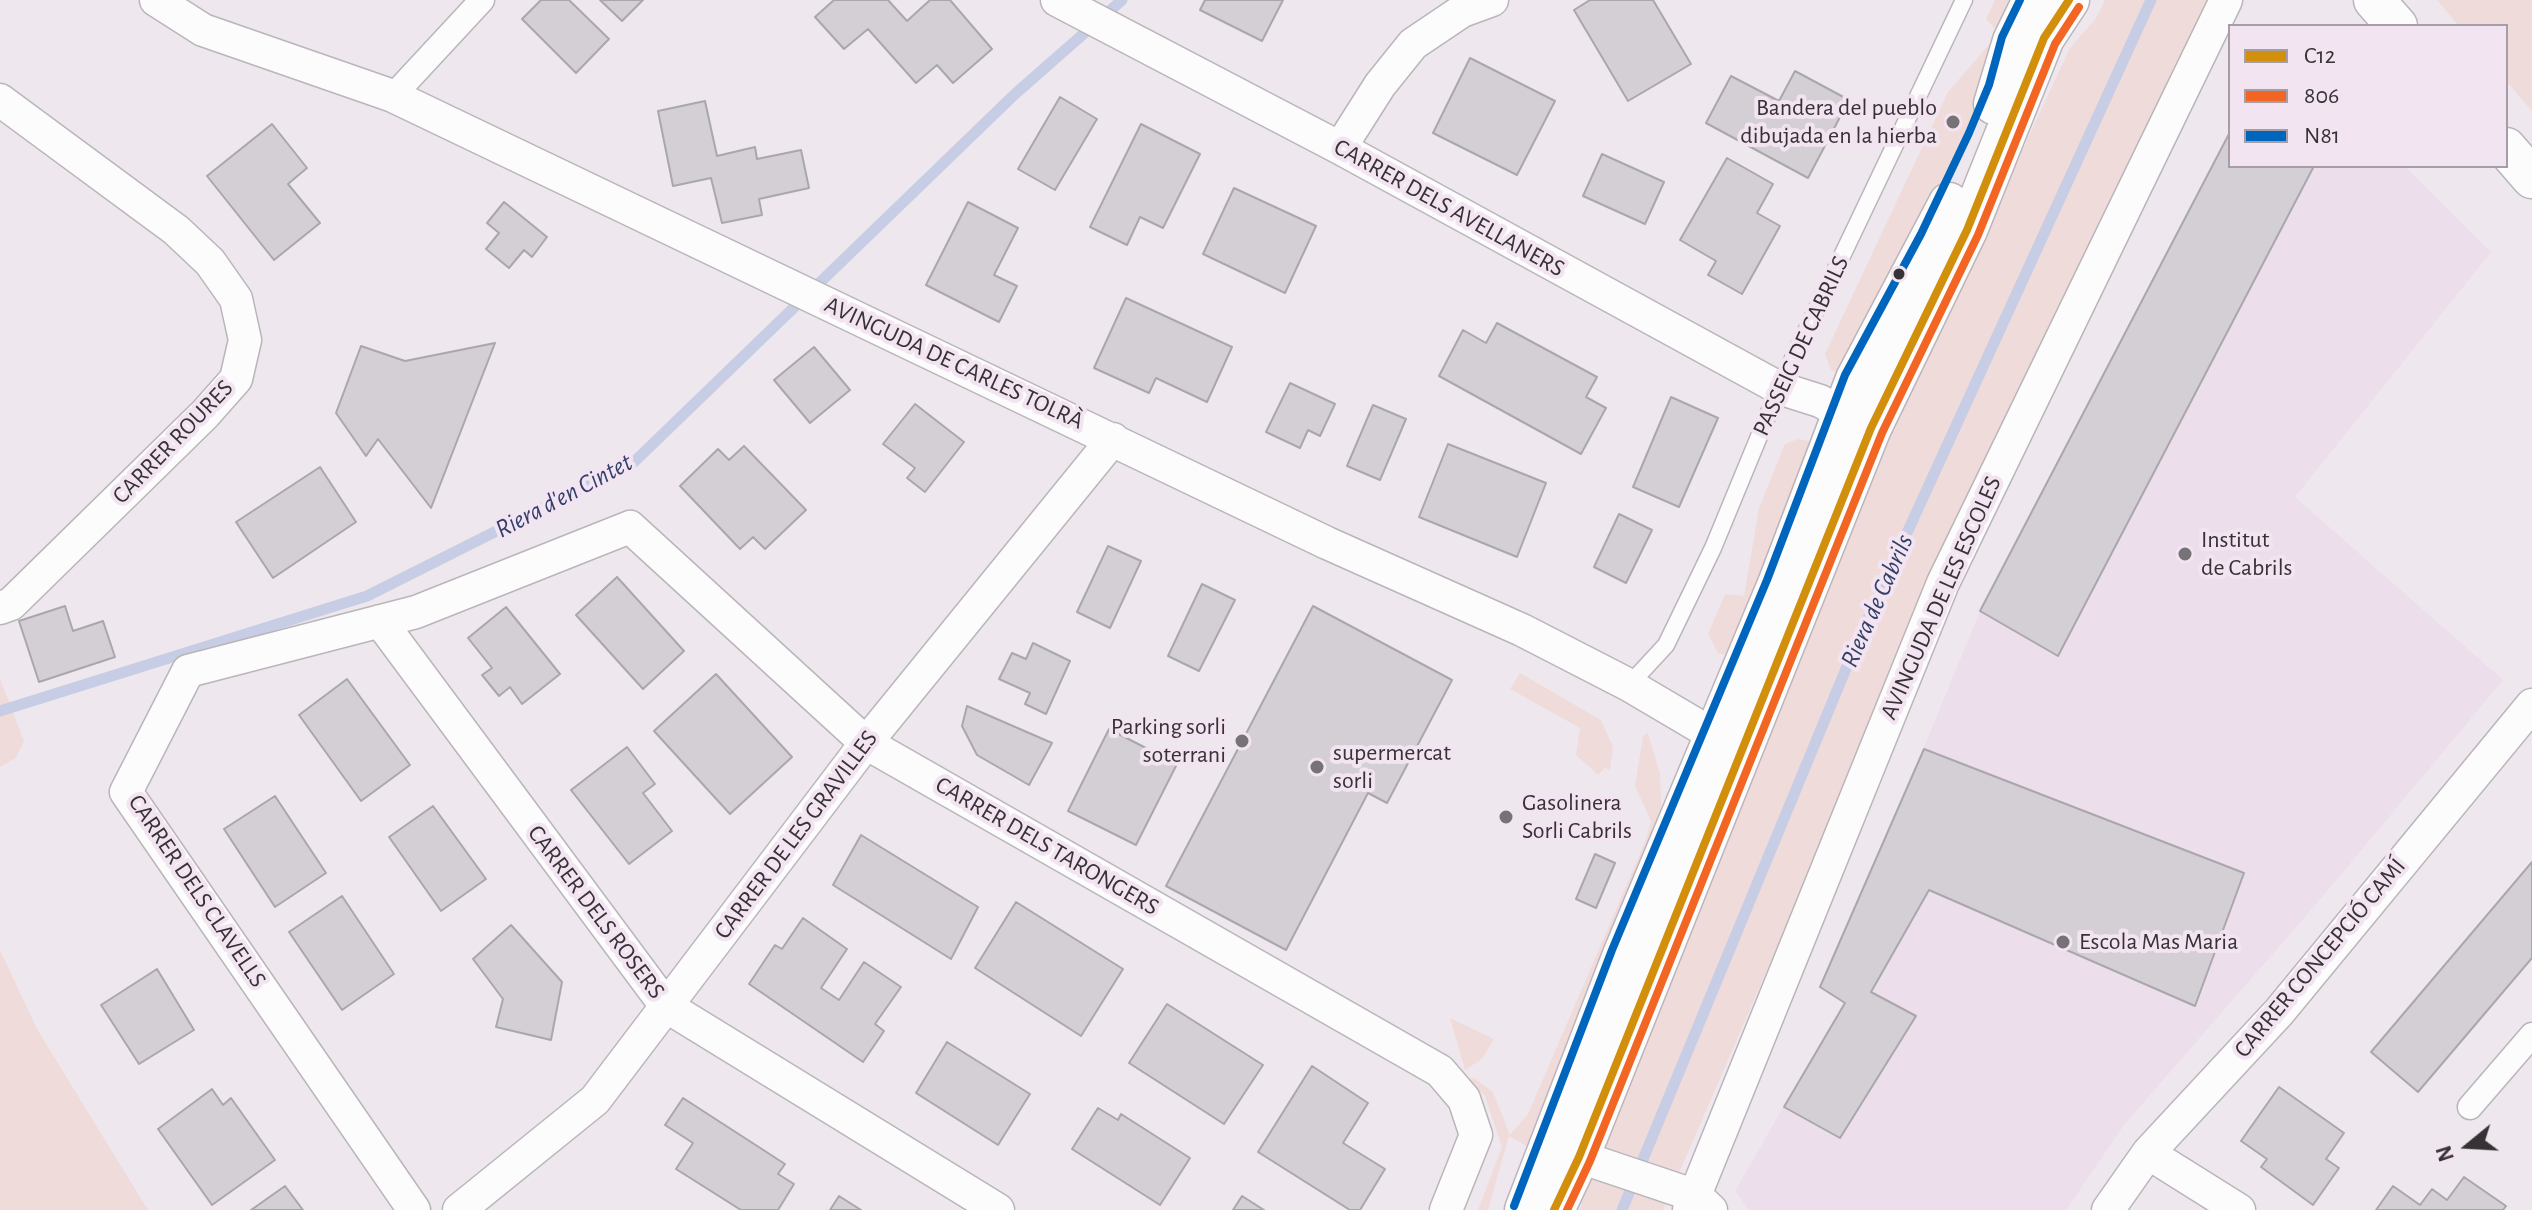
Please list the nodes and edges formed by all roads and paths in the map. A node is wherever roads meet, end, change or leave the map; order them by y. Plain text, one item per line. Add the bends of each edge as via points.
1 (156, 0) edge
2 (482, 0) edge
3 (1057, 0) edge
4 (1492, 0) edge
5 (1964, 0) edge
6 (2033, 0) edge
7 (2069, 0) edge
8 (2226, 0) edge
9 (2374, 0) edge
10 (2395, 24) edge
11 (393, 96) junction
12 (0, 100) edge
13 (1340, 148) junction
14 (2508, 150) edge
15 (2532, 178) edge
16 (1779, 388) junction
17 (1842, 413) junction
18 (1113, 439) junction
19 (630, 527) joint
20 (0, 608) edge
21 (380, 621) junction
22 (1629, 685) junction
23 (2532, 705) edge
24 (866, 743) junction
25 (1727, 743) junction
26 (666, 1006) junction
27 (2532, 1035) edge
28 (2470, 1107) dead end
29 (2148, 1153) junction
30 (1574, 1155) junction
31 (1692, 1201) edge
32 (414, 1210) edge
33 (459, 1210) edge
34 (998, 1210) edge
35 (1446, 1210) edge
36 (1525, 1210) edge
37 (1554, 1210) edge
38 (2108, 1210) edge
39 (2239, 1210) edge

1 - 11 street, AVINGUDA DE CARLES TOLRÀ via 203,30
2 - 11 street
3 - 13 street, CARRER DELS AVELLANERS
4 - 13 street via 1462,11 1413,44
5 - 16 lane, PASSEIG DE CABRILS
6 - 17 street via 1980,138
7 - 25 street via 2044,38 1967,230
8 - 31 street, AVINGUDA DE LES ESCOLES via 1943,583
9 - 10 street
11 - 18 street, AVINGUDA DE CARLES TOLRÀ
12 - 20 street, CARRER ROURES via 176,230 210,262 236,299 245,340 236,379 205,414 11,604
13 - 16 street, CARRER DELS AVELLANERS
14 - 15 street
16 - 17 street, CARRER DELS AVELLANERS
16 - 22 lane, PASSEIG DE CABRILS via 1666,645
17 - 25 street via 1778,584
18 - 22 street, AVINGUDA DE CARLES TOLRÀ
18 - 24 street, CARRER DE LES GRAVILLES
19 - 21 street, CARRER DELS CLAVELLS via 416,612
19 - 24 street, CARRER DELS TARONGERS
21 - 26 street, CARRER DELS ROSERS
21 - 32 street, CARRER DELS CLAVELLS via 188,671 126,792
22 - 25 street, AVINGUDA DE CARLES TOLRÀ
23 - 29 street, CARRER CONCEPCIÓ CAMÍ via 2279,1012
24 - 26 street, CARRER DE LES GRAVILLES
24 - 35 street, CARRER DELS TARONGERS via 1440,1071 1464,1099 1476,1135
25 - 30 street
26 - 33 street, CARRER DE LES GRAVILLES via 595,1100
26 - 34 street, CARRER DELS ROSERS
27 - 28 street
29 - 38 street, CARRER CONCEPCIÓ CAMÍ
29 - 39 street
30 - 31 street
30 - 36 street
30 - 37 street

